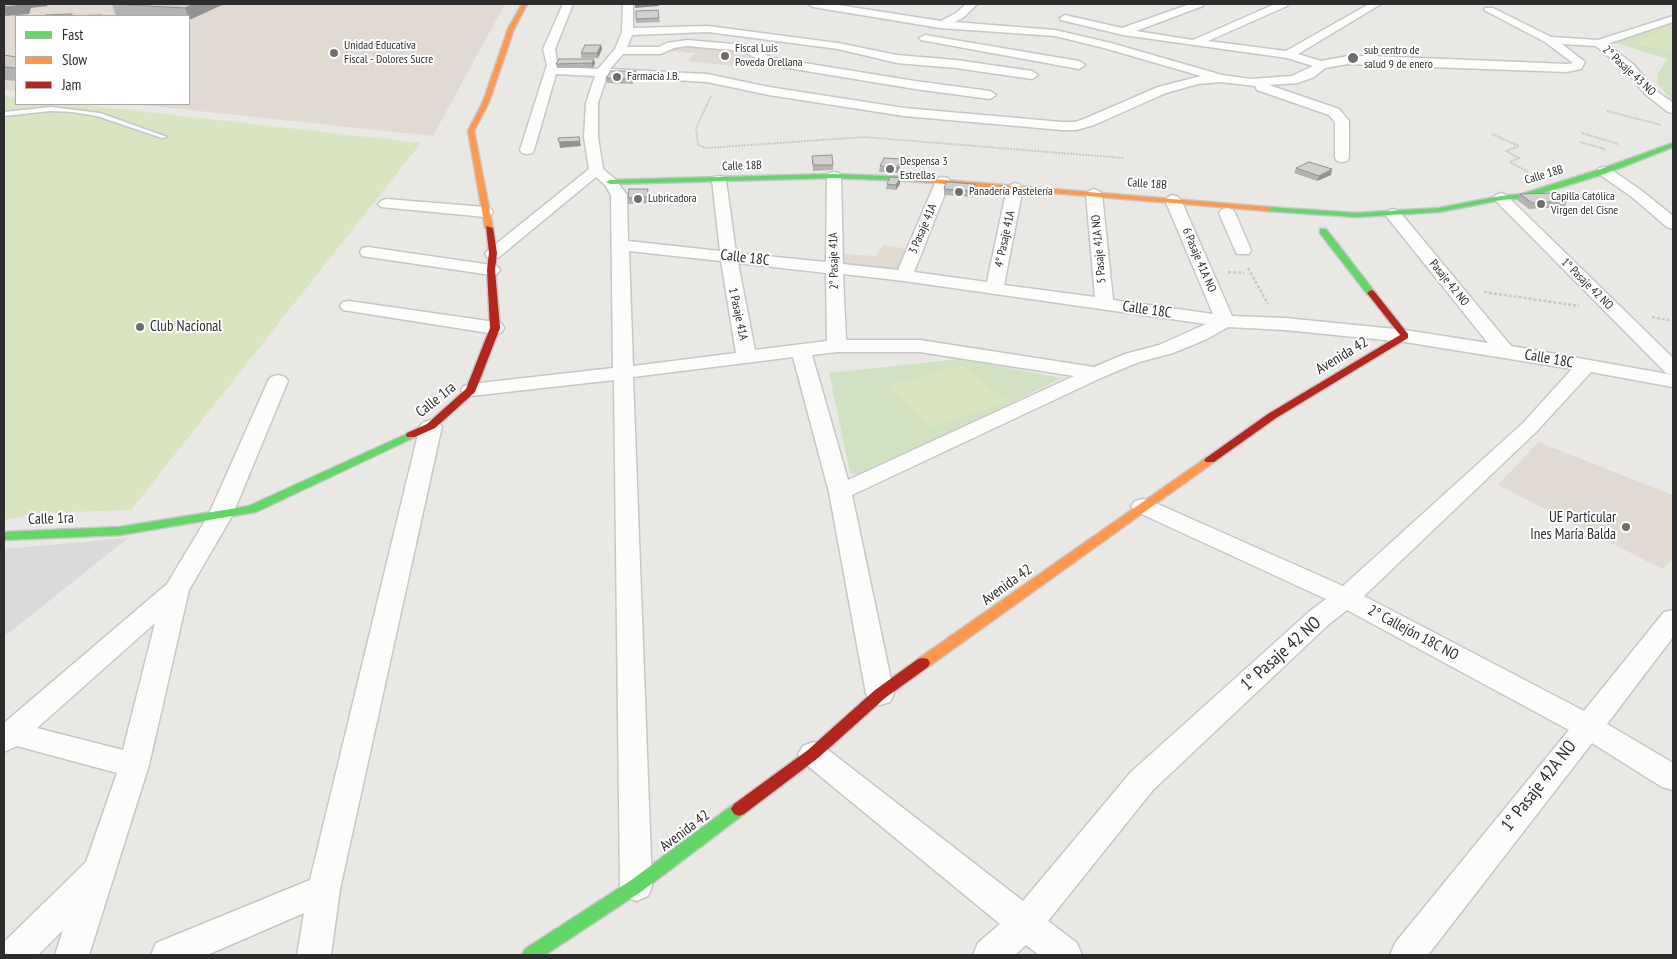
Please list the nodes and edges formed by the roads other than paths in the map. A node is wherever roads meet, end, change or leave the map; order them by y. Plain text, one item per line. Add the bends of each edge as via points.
1 (524, 4) edge
2 (568, 4) edge
3 (628, 4) edge
4 (813, 4) edge
5 (972, 4) edge
6 (1199, 4) edge
7 (1283, 4) edge
8 (1376, 4) edge
9 (1489, 10) dead end
10 (1065, 18) dead end
11 (1673, 19) edge
12 (942, 24) junction
13 (628, 32) junction
14 (1123, 32) junction
15 (1549, 40) junction
16 (918, 43) junction
17 (1194, 43) junction
18 (1599, 43) junction
19 (620, 50) junction
20 (1288, 55) junction
21 (898, 59) junction
22 (1078, 65) dead end
23 (1321, 65) junction
24 (552, 70) junction
25 (602, 72) junction
26 (1032, 75) dead end
27 (869, 78) junction
28 (1221, 78) junction
29 (1251, 83) junction
30 (990, 95) dead end
31 (1673, 109) edge
32 (4, 114) edge
33 (164, 137) dead end
34 (1673, 145) edge
35 (527, 150) dead end
36 (1342, 158) dead end
37 (1604, 171) junction
38 (603, 176) junction
39 (834, 176) junction
40 (719, 180) junction
41 (943, 181) junction
42 (1015, 188) junction
43 (1094, 194) junction
44 (1501, 198) junction
45 (1173, 200) junction
46 (386, 204) dead end
47 (485, 212) junction
48 (1227, 213) dead end
49 (1393, 214) junction
50 (1673, 224) edge
51 (1323, 230) dead end
52 (620, 245) junction
53 (1243, 250) dead end
54 (368, 252) dead end
55 (493, 253) junction
56 (728, 256) junction
57 (834, 269) junction
58 (492, 270) junction
59 (904, 276) junction
60 (994, 290) junction
61 (1104, 304) junction
62 (349, 306) dead end
63 (1225, 321) junction
64 (495, 328) junction
65 (1405, 336) junction
66 (837, 346) junction
67 (801, 351) junction
68 (1505, 351) junction
69 (747, 358) junction
70 (1586, 366) junction
71 (1673, 369) edge
72 (622, 372) junction
73 (1096, 373) junction
74 (278, 381) dead end
75 (1673, 381) edge
76 (471, 390) junction
77 (432, 426) junction
78 (840, 492) junction
79 (1143, 506) junction
80 (220, 516) junction
81 (4, 536) edge
82 (176, 590) junction
83 (1346, 598) junction
84 (1673, 619) edge
85 (880, 694) junction
86 (1587, 726) junction
87 (8, 737) edge
88 (813, 754) junction
89 (134, 765) junction
90 (1673, 778) edge
91 (100, 869) junction
92 (636, 886) junction
93 (324, 889) junction
94 (1024, 924) junction
95 (1417, 951) edge
96 (15, 955) edge
97 (72, 955) edge
98 (168, 955) edge
99 (314, 955) edge
100 (531, 955) edge
101 (990, 955) edge
102 (1065, 955) edge

1 - 47 street, Calle 1ra via 511,29 486,102 471,131
2 - 24 street via 548,49
3 - 13 street
4 - 12 street
5 - 12 street
6 - 14 street
7 - 17 street
8 - 20 street
9 - 15 street
10 - 14 street
11 - 18 street, 2° Pasaje 43 NO
12 - 16 street
12 - 28 street via 1055,33 1124,49
13 - 19 street
13 - 21 street via 708,29 838,46
14 - 17 street
15 - 18 street
15 - 23 street via 1579,62 1577,66 1514,67 1373,60
16 - 21 street
16 - 22 street
17 - 20 street
18 - 31 street, 2° Pasaje 43 NO via 1630,68 1649,91
19 - 25 street
19 - 27 street via 661,51 671,45 688,43 745,48 770,60
20 - 23 street
21 - 26 street
21 - 27 street
23 - 29 street via 1310,74 1294,80
24 - 25 street
24 - 35 street
25 - 28 street via 682,76 904,112 1062,126 1089,122 1162,90 1197,80
25 - 38 street via 592,103 591,137
27 - 30 street
28 - 29 street
29 - 36 street via 1334,112 1342,121
32 - 33 lane via 72,110 98,114
34 - 37 street, Calle 18B
37 - 44 street, Calle 18B via 1524,196
37 - 50 street
38 - 40 street, Calle 18B
38 - 52 street via 618,195
38 - 55 street
39 - 40 street, Calle 18B
39 - 41 street, Calle 18B
39 - 57 street, 2° Pasaje 41A
40 - 56 street, 1 Pasaje 41A
41 - 42 street, Calle 18B
41 - 59 street, 3 Pasaje 41A
42 - 43 street, Calle 18B
42 - 60 street, 4° Pasaje 41A
43 - 45 street, Calle 18B
43 - 61 street, 5 Pasaje 41A NO
44 - 49 street, Calle 18B via 1439,210
44 - 71 street, 1° Pasaje 42 NO
45 - 49 street, Calle 18B via 1296,212
45 - 63 street, 6 Pasaje 41A NO
46 - 47 street
47 - 55 street, Calle 1ra
48 - 53 street
49 - 68 street, Pasaje 42 NO
51 - 65 street
52 - 56 street, Calle 18C
52 - 72 street
54 - 58 street
55 - 58 street, Calle 1ra
56 - 57 street, Calle 18C
56 - 69 street, 1 Pasaje 41A
57 - 59 street, Calle 18C
57 - 66 street, 2° Pasaje 41A
58 - 64 street, Calle 1ra
59 - 60 street, Calle 18C
60 - 61 street, Calle 18C
61 - 63 street, Calle 18C
62 - 64 street
63 - 65 street, Calle 18C
63 - 73 street via 1183,342
64 - 76 street, Calle 1ra
65 - 68 street, Calle 18C
65 - 79 street, Avenida 42 via 1272,416
66 - 67 street
66 - 73 street via 920,346
67 - 69 street
67 - 78 street
68 - 70 street, Calle 18C
69 - 72 street
70 - 75 street, Calle 18C
70 - 83 street, 1° Pasaje 42 NO via 1530,426
72 - 76 street
72 - 92 street
73 - 78 street
74 - 80 street
76 - 77 street, Calle 1ra
77 - 80 street, Calle 1ra via 252,509
77 - 93 street
78 - 85 street
79 - 83 street, 2° Callejón 18C NO
79 - 85 street, Avenida 42
80 - 81 street, Calle 1ra via 120,531
80 - 82 street
82 - 87 street
82 - 89 street
83 - 86 street, 2° Callejón 18C NO
83 - 94 street, 1° Pasaje 42 NO via 1319,618 1142,781
84 - 86 street, 1° Pasaje 42A NO
85 - 88 street, Avenida 42
86 - 90 street, 2° Callejón 18C NO
86 - 95 street, 1° Pasaje 42A NO
87 - 89 street
88 - 92 street, Avenida 42
88 - 94 street
89 - 91 street
91 - 96 street
91 - 97 street
92 - 100 street, Avenida 42
93 - 98 street
93 - 99 street
94 - 101 street, 1° Pasaje 42 NO
94 - 102 street

